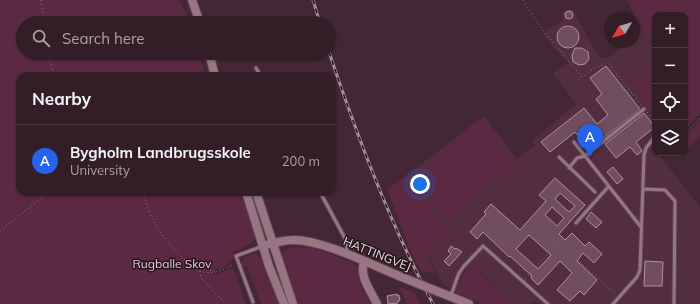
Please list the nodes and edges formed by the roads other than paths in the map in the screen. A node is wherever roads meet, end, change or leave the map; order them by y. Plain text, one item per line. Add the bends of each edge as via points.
1 (192, 0) edge
2 (198, 16) edge
3 (211, 60) edge
4 (256, 68) dead end
5 (214, 72) edge
6 (258, 72) edge
7 (644, 109) road end
8 (652, 141) edge
9 (574, 142) dead end
10 (585, 156) junction
11 (559, 157) dead end
12 (570, 168) junction
13 (609, 186) junction
14 (643, 189) junction
15 (595, 192) dead end
16 (247, 196) edge
17 (251, 196) edge
18 (257, 196) edge
19 (322, 196) edge
20 (576, 222) dead end
21 (641, 227) junction
22 (273, 243) junction
23 (263, 246) junction
24 (345, 254) junction
25 (364, 262) junction
26 (447, 295) junction
27 (252, 302) dead end
28 (284, 304) edge
29 (293, 304) edge
30 (377, 304) edge
31 (469, 304) edge
32 (548, 304) edge
33 (612, 304) edge
34 (674, 304) edge

1 - 2 street
3 - 5 street
4 - 6 lane
7 - 10 lane
8 - 14 lane via 644,155
9 - 10 lane
10 - 12 lane via 577,158
10 - 13 lane
11 - 12 lane
12 - 15 lane
13 - 20 lane
13 - 21 lane
14 - 21 lane
14 - 34 lane via 665,190 675,202
16 - 23 street
17 - 22 street via 265,238
18 - 22 street
19 - 24 lane via 347,242
21 - 33 lane via 640,270
22 - 23 street, HATTINGVEJ
22 - 24 street, HATTINGVEJ via 294,240 317,243
22 - 29 street
23 - 27 lane via 236,256
23 - 28 street
24 - 25 street, HATTINGVEJ
25 - 26 street, HATTINGVEJ, bridge
25 - 30 street via 361,270
26 - 31 street, HATTINGVEJ
26 - 32 lane via 462,270 483,246

